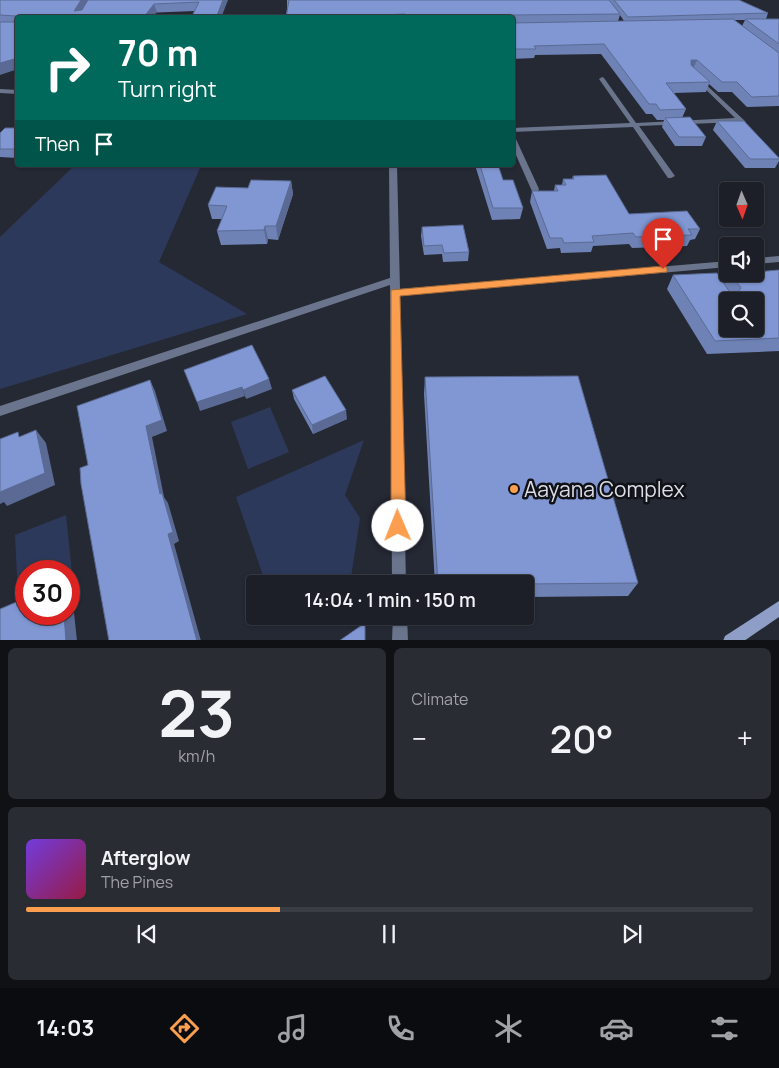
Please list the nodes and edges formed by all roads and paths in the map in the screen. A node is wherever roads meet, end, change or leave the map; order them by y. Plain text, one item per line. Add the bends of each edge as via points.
1 (691, 72) edge
2 (602, 79) dead end
3 (0, 91) edge
4 (15, 92) edge
5 (740, 120) junction
6 (635, 125) junction
7 (747, 126) edge
8 (515, 130) edge
9 (515, 144) edge
10 (393, 167) edge
11 (671, 176) dead end
12 (535, 189) edge
13 (779, 259) edge
14 (764, 260) edge
15 (719, 265) edge
16 (702, 266) junction
17 (708, 275) edge
18 (395, 280) junction
19 (395, 293) junction
20 (0, 411) edge
21 (399, 575) edge
22 (779, 608) edge
23 (400, 625) edge
24 (400, 640) edge
25 (730, 640) edge

1 - 5 street
2 - 6 street
3 - 4 street
5 - 6 street
5 - 7 street
6 - 8 street
6 - 11 street
9 - 12 street
10 - 18 street
13 - 14 street
15 - 16 street
16 - 17 street
16 - 19 street
18 - 19 street
18 - 20 street
19 - 21 street
22 - 25 main road
23 - 24 street

